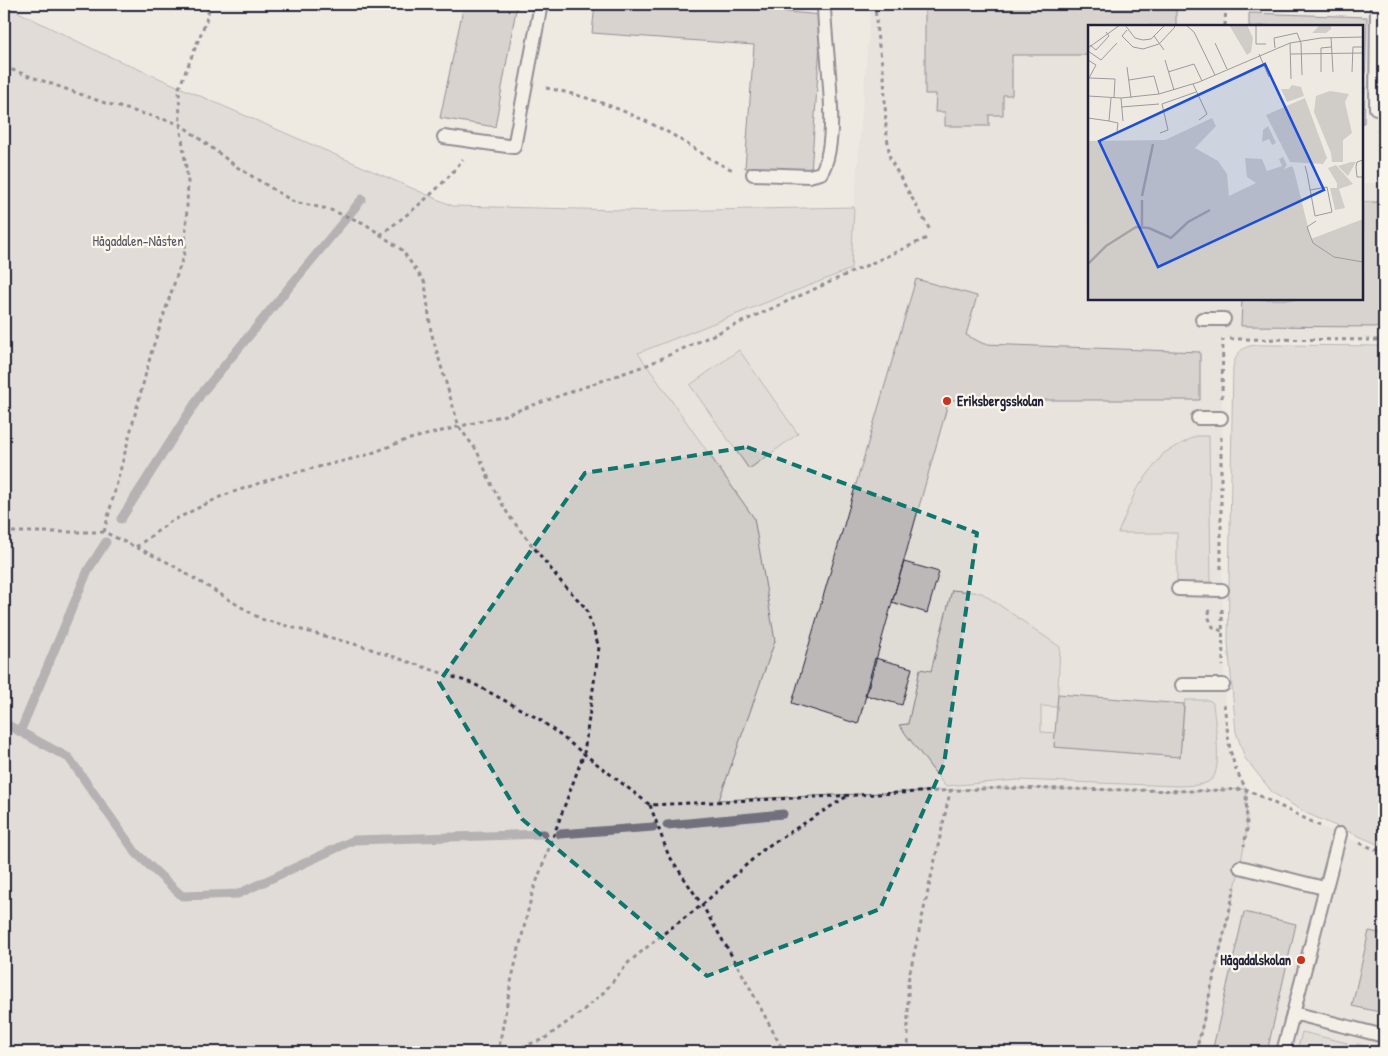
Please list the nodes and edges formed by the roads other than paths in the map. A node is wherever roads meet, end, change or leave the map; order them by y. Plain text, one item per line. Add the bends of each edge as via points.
1 (541, 4) edge
2 (824, 4) edge
3 (1377, 4) edge
4 (1376, 108) road end
5 (444, 137) dead end
6 (753, 174) road end
7 (1202, 319) dead end
8 (1224, 319) road end
9 (1198, 418) dead end
10 (1221, 418) road end
11 (1178, 589) dead end
12 (1222, 596) road end
13 (1182, 685) dead end
14 (1223, 685) road end
15 (1340, 834) road end
16 (1240, 867) road end
17 (1324, 888) junction
18 (1293, 1013) junction
19 (1384, 1036) edge
20 (1283, 1052) edge

1 - 5 lane via 514,147
2 - 6 lane via 831,111 828,163 821,173 809,176
3 - 4 lane
7 - 8 lane
9 - 10 lane
11 - 12 lane
13 - 14 lane
15 - 17 lane
16 - 17 lane
17 - 18 lane
18 - 19 lane
18 - 20 lane

